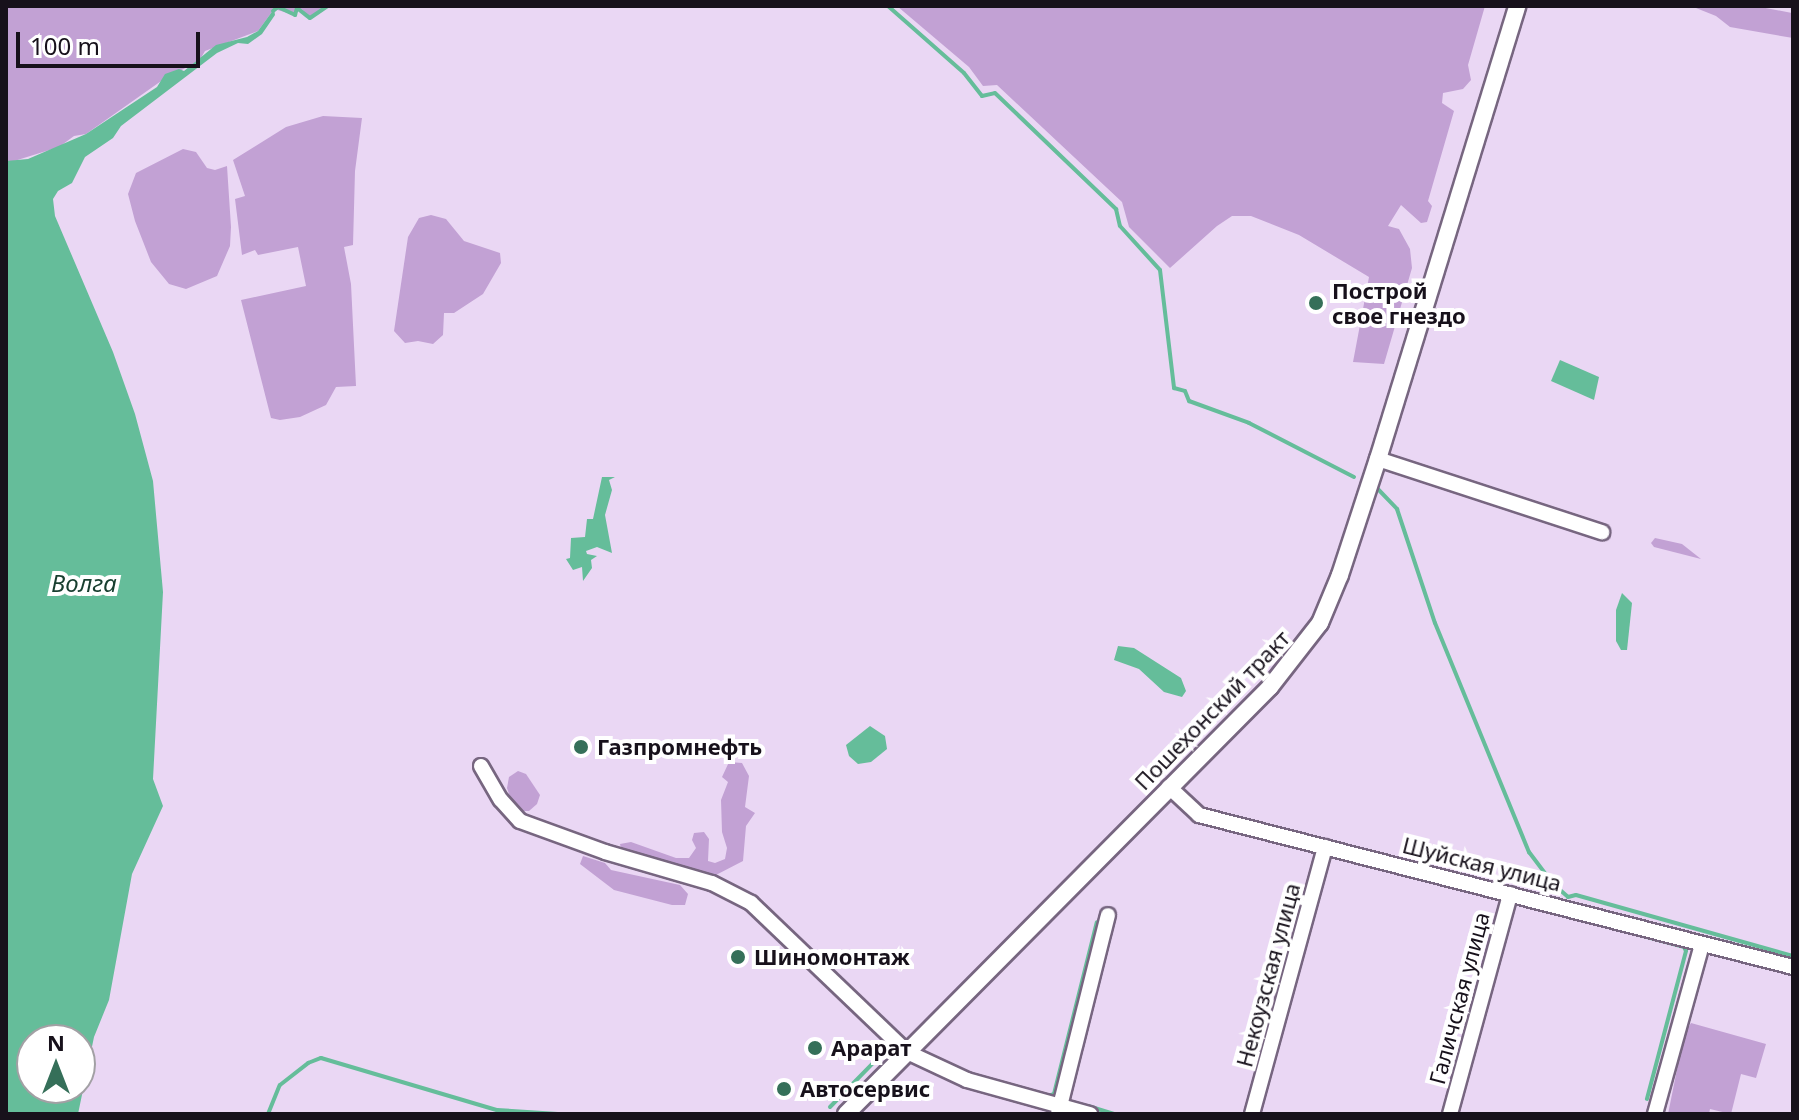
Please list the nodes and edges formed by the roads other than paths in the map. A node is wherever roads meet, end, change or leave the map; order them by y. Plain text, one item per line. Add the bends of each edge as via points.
1 (1517, 6) edge
2 (1378, 459) junction
3 (1602, 532) dead end
4 (481, 766) dead end
5 (1169, 787) junction
6 (1325, 847) junction
7 (1510, 894) junction
8 (1108, 915) dead end
9 (1702, 944) junction
10 (1793, 967) edge
11 (907, 1052) junction
12 (1059, 1110) edge
13 (846, 1114) edge
14 (1090, 1114) edge
15 (1252, 1114) edge
16 (1450, 1114) edge
17 (1655, 1114) edge

1 - 2 main road, Пошехонский тракт
2 - 3 street
2 - 5 main road, Пошехонский тракт via 1320,623 1270,687
4 - 11 street via 520,821 712,883 751,903
5 - 6 street, Шуйская улица via 1199,815
5 - 11 main road, Пошехонский тракт
6 - 7 street, Шуйская улица
6 - 15 street, Некоузская улица
7 - 9 street, Шуйская улица
7 - 16 street, Галичская улица
8 - 12 street
9 - 10 street, Шуйская улица
9 - 17 street
11 - 12 street via 967,1080
11 - 13 main road, Пошехонский тракт
12 - 14 street

